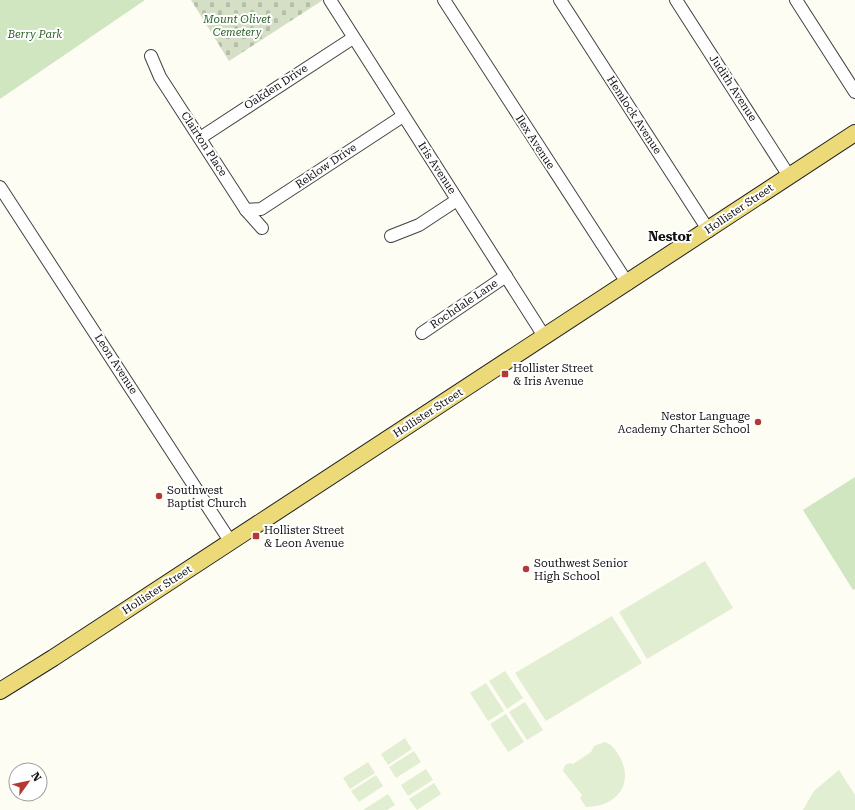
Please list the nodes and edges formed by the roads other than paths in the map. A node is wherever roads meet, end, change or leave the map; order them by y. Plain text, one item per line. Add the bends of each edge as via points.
1 (330, 0) edge
2 (444, 0) edge
3 (560, 0) edge
4 (676, 0) edge
5 (796, 0) edge
6 (353, 38) junction
7 (151, 56) dead end
8 (855, 92) edge
9 (403, 116) junction
10 (855, 134) edge
11 (200, 138) junction
12 (789, 176) junction
13 (0, 186) edge
14 (457, 200) junction
15 (246, 210) junction
16 (262, 228) dead end
17 (709, 231) junction
18 (391, 236) dead end
19 (506, 276) junction
20 (628, 284) junction
21 (422, 333) dead end
22 (544, 336) junction
23 (230, 542) junction
24 (0, 690) edge

1 - 6 street, Iris Avenue
2 - 20 street, Ilex Avenue
3 - 17 street, Hemlock Avenue
4 - 12 street, Judith Avenue
5 - 8 street
6 - 9 street, Iris Avenue
6 - 11 street, Oakden Drive
7 - 11 street, Clairton Place via 160,77
9 - 14 street, Iris Avenue
9 - 15 street, Reklow Drive via 261,209
10 - 12 main road, Hollister Street
11 - 15 street, Clairton Place
12 - 17 main road, Hollister Street
13 - 23 street, Leon Avenue
14 - 18 street via 419,225
14 - 19 street, Iris Avenue
15 - 16 street, Clairton Place
17 - 20 main road, Hollister Street
19 - 21 street, Rochdale Lane
19 - 22 street, Iris Avenue
20 - 22 main road, Hollister Street
22 - 23 main road, Hollister Street
23 - 24 main road, Hollister Street via 46,663

